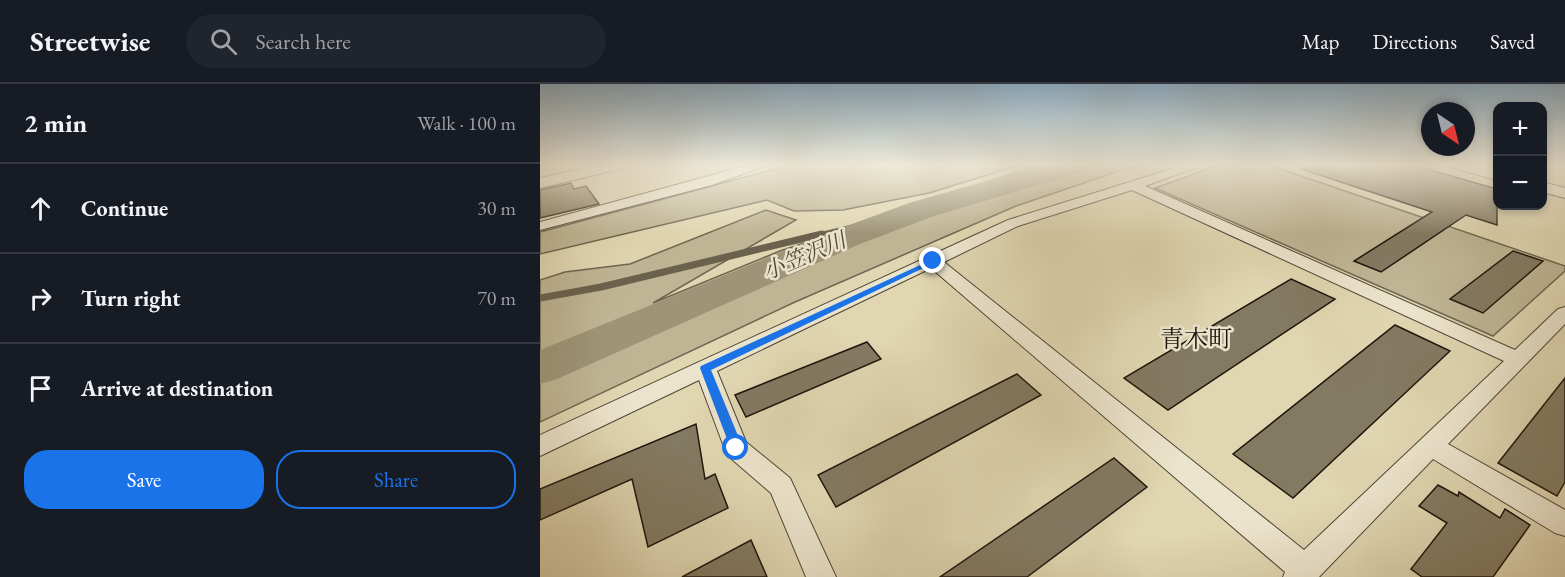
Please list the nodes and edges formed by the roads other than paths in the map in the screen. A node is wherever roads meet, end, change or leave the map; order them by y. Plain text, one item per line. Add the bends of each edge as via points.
1 (685, 188) edge
2 (1124, 188) edge
3 (1140, 188) edge
4 (1547, 188) edge
5 (1565, 193) edge
6 (540, 226) edge
7 (933, 261) junction
8 (1565, 313) edge
9 (1519, 360) junction
10 (705, 368) junction
11 (1431, 445) junction
12 (540, 446) edge
13 (1565, 524) edge
14 (1301, 573) edge
15 (821, 577) edge

1 - 6 street
2 - 7 street via 1013,223
3 - 9 street
4 - 5 street
7 - 10 street
7 - 14 street
8 - 9 street
9 - 11 street
10 - 12 street
10 - 15 street via 736,448 781,486
11 - 13 street
11 - 14 street

